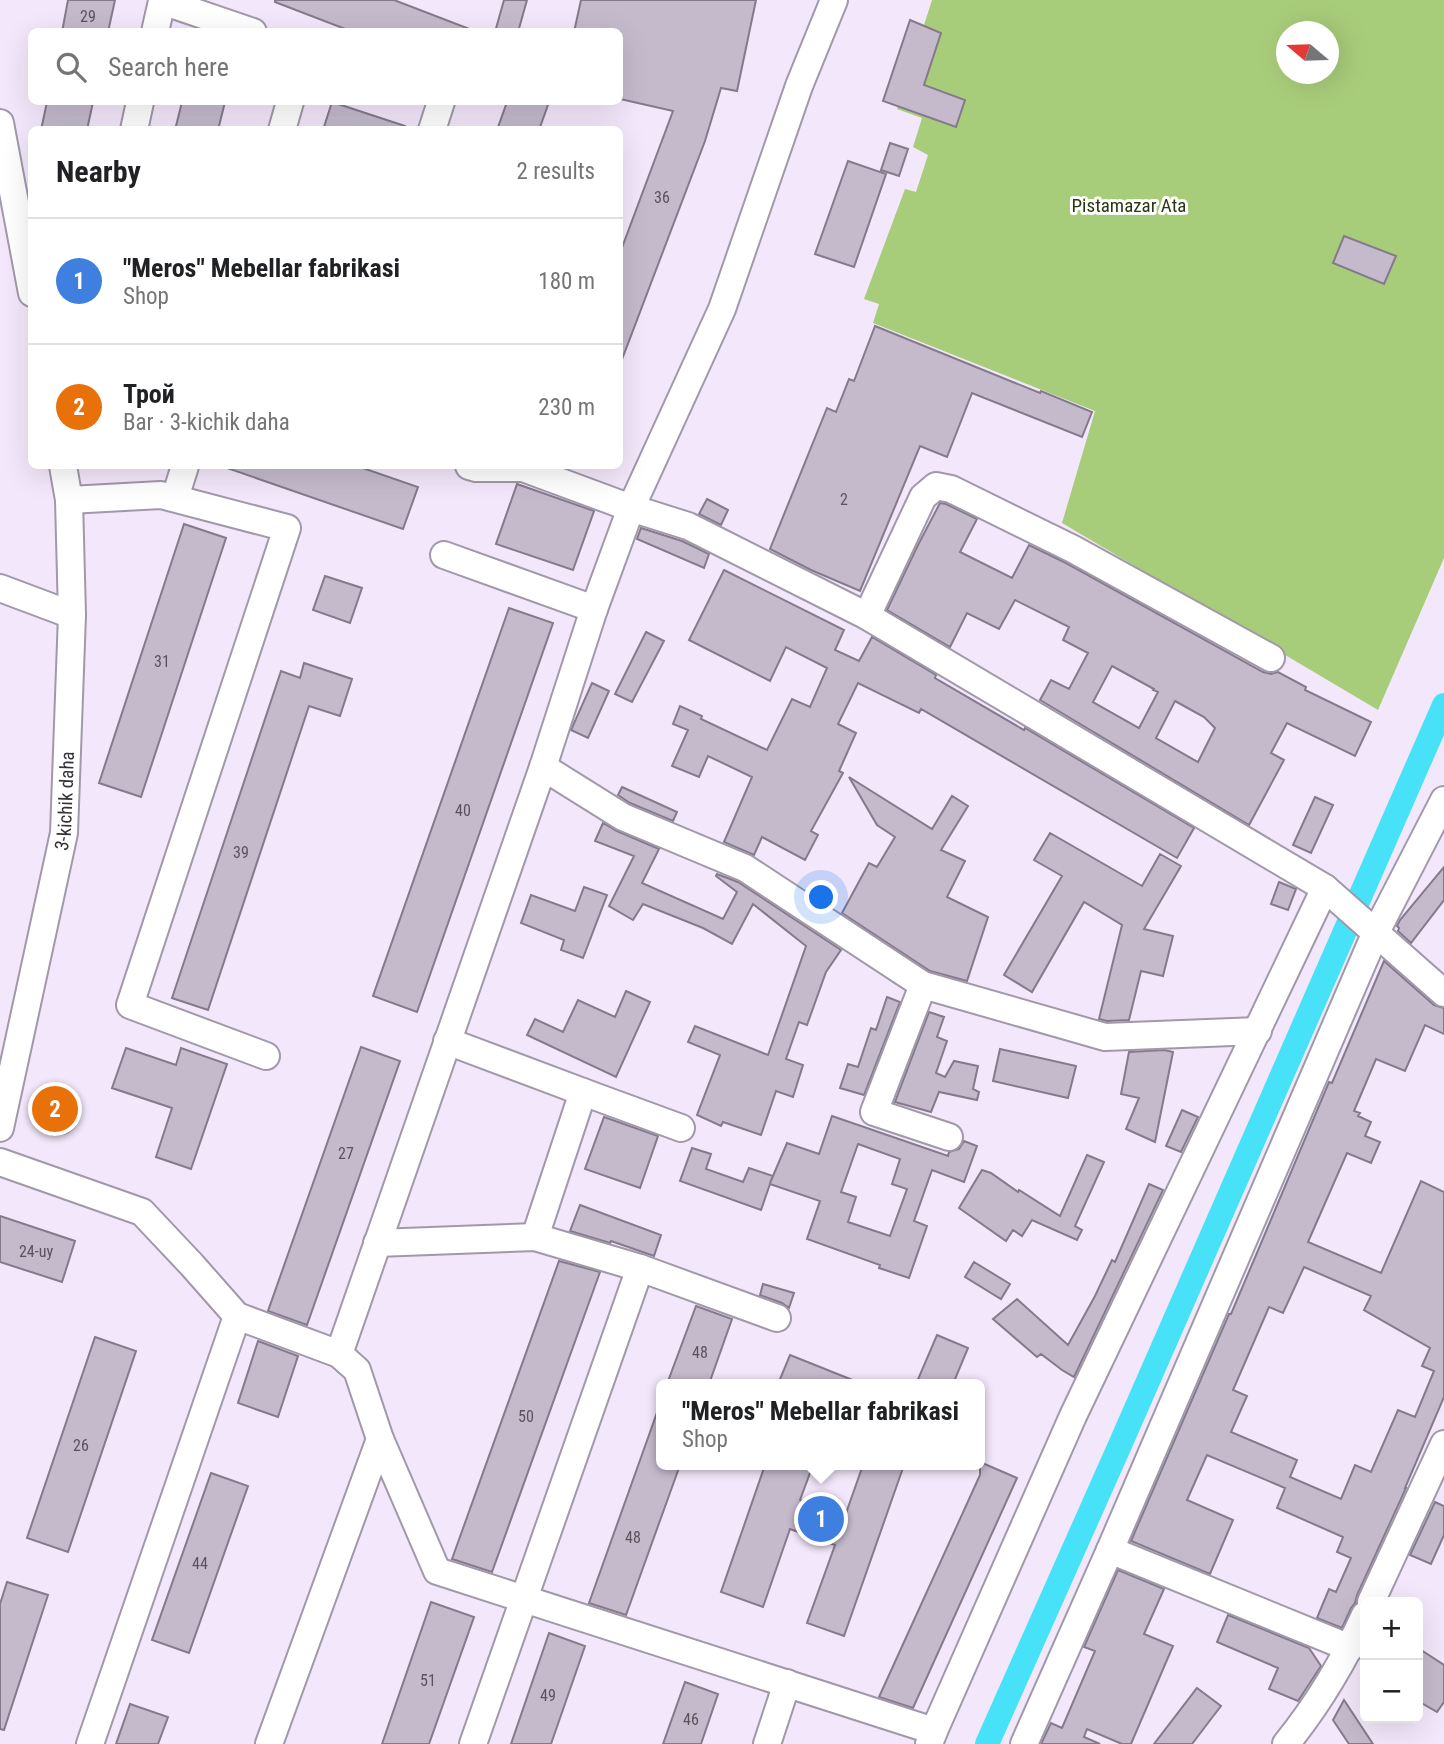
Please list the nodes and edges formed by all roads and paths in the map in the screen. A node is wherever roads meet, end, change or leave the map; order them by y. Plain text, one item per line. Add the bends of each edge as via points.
1 (834, 0) edge
2 (156, 28) edge
3 (241, 28) edge
4 (139, 105) edge
5 (289, 105) edge
6 (440, 105) edge
7 (0, 123) edge
8 (135, 126) edge
9 (283, 126) edge
10 (433, 126) edge
11 (21, 181) edge
12 (28, 252) edge
13 (64, 469) edge
14 (183, 469) edge
15 (526, 469) edge
16 (175, 498) junction
17 (69, 500) junction
18 (631, 508) junction
19 (444, 555) dead end
20 (0, 588) edge
21 (594, 609) junction
22 (72, 615) junction
23 (867, 616) junction
24 (1271, 659) dead end
25 (543, 767) junction
26 (1444, 800) edge
27 (1325, 888) junction
28 (1376, 932) junction
29 (923, 985) junction
30 (1444, 993) edge
31 (1258, 1031) junction
32 (447, 1041) junction
33 (266, 1056) dead end
34 (583, 1092) junction
35 (0, 1128) edge
36 (681, 1129) dead end
37 (949, 1137) dead end
38 (0, 1162) edge
39 (535, 1237) junction
40 (377, 1243) junction
41 (640, 1268) junction
42 (237, 1316) junction
43 (777, 1318) dead end
44 (339, 1354) junction
45 (380, 1439) junction
46 (1444, 1444) edge
47 (1110, 1550) junction
48 (1373, 1597) edge
49 (524, 1599) junction
50 (1360, 1626) edge
51 (1350, 1648) junction
52 (788, 1684) junction
53 (931, 1737) edge
54 (90, 1744) edge
55 (269, 1744) edge
56 (473, 1744) edge
57 (767, 1744) edge
58 (1024, 1744) edge
59 (1286, 1744) edge

1 - 18 street via 799,86 722,309
2 - 3 street via 162,1
4 - 8 street
5 - 9 street
6 - 10 street
7 - 11 street
11 - 12 street
13 - 17 street, 3-kichik daha
14 - 16 street
15 - 18 street
16 - 17 street
16 - 33 street via 288,528 130,1005
17 - 22 street, 3-kichik daha
18 - 21 street
18 - 23 street via 688,526
19 - 21 street
20 - 22 street
21 - 25 street
22 - 35 street, 3-kichik daha via 64,833
23 - 24 street via 923,498 936,486 951,489 1073,549
23 - 27 street
25 - 29 street via 623,817 745,868
25 - 32 street
26 - 28 street
27 - 28 street
27 - 31 street
28 - 30 street
28 - 47 street
29 - 31 street via 1105,1037
29 - 37 street via 874,1112
31 - 53 street via 1073,1416
32 - 34 street
32 - 40 street
34 - 36 street
34 - 39 street
38 - 42 street via 142,1212
39 - 40 street
39 - 41 street
40 - 44 street
41 - 43 street
41 - 49 street
42 - 44 street
42 - 54 street
44 - 45 street via 357,1370
45 - 49 street via 437,1571
45 - 55 street
46 - 48 street
47 - 51 street
47 - 58 street
49 - 52 street
49 - 56 street
50 - 51 street
51 - 59 street via 1312,1712
52 - 53 street
52 - 57 street

